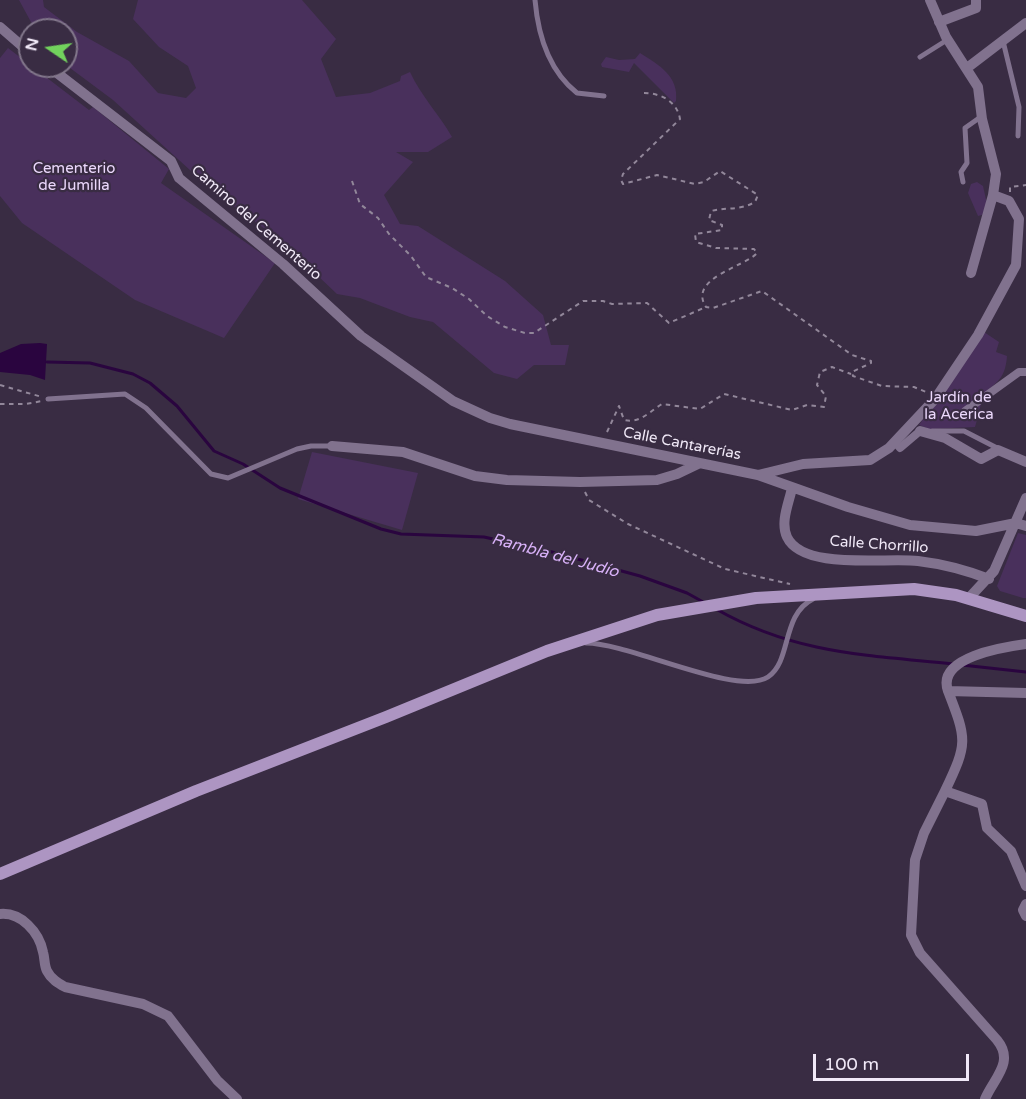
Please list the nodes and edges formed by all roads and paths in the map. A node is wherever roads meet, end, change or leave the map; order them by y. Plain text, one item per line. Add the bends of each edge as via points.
1 (535, 0) edge
2 (930, 0) edge
3 (976, 0) edge
4 (939, 22) junction
5 (1026, 24) edge
6 (0, 27) edge
7 (947, 40) junction
8 (1003, 41) junction
9 (18, 43) edge
10 (920, 57) dead end
11 (967, 68) junction
12 (64, 78) edge
13 (644, 93) dead end
14 (604, 96) dead end
15 (982, 116) junction
16 (1018, 136) dead end
17 (352, 181) dead end
18 (963, 182) dead end
19 (1026, 185) edge
20 (1012, 186) dead end
21 (993, 195) junction
22 (1022, 249) edge
23 (971, 273) dead end
24 (706, 307) junction
25 (361, 336) joint
26 (1026, 372) edge
27 (851, 374) junction
28 (0, 385) edge
29 (48, 399) junction
30 (935, 399) junction
31 (0, 404) edge
32 (965, 411) dead end
33 (920, 430) junction
34 (895, 442) junction
35 (602, 443) junction
36 (332, 446) joint
37 (1002, 451) junction
38 (1026, 462) edge
39 (700, 463) junction
40 (758, 475) junction
41 (580, 482) junction
42 (792, 488) junction
43 (1026, 498) edge
44 (1021, 524) edge
45 (989, 579) junction
46 (825, 593) junction
47 (811, 594) junction
48 (969, 598) junction
49 (1026, 616) edge
50 (568, 643) junction
51 (1026, 644) edge
52 (948, 691) junction
53 (1026, 693) edge
54 (945, 791) junction
55 (22, 862) junction
56 (0, 867) edge
57 (0, 874) edge
58 (1026, 886) edge
59 (1026, 904) edge
60 (0, 914) edge
61 (1026, 916) edge
62 (237, 1099) edge
63 (985, 1099) edge

1 - 14 lane via 538,27 551,63 576,93
2 - 4 street
3 - 4 street via 975,9
4 - 7 street
5 - 8 street
6 - 9 street
7 - 10 lane
7 - 11 street
8 - 11 street
8 - 16 lane via 1019,107
11 - 15 street via 978,87
12 - 25 street, Camino del Cementerio via 171,161 179,177
13 - 24 path via 665,97 679,112 680,119 623,174 623,184 657,175 695,184 720,171 758,195 751,204 711,211 709,220 722,225 722,230 695,234 696,242 707,246 754,249 757,253 712,280 704,294
15 - 18 lane via 965,128 967,163 961,172
15 - 21 street via 995,169
17 - 24 path via 360,204 378,218 426,278 452,288 505,327 534,333 583,301 647,303 669,323
19 - 20 path
21 - 22 street via 1009,201 1017,214
21 - 23 street
22 - 30 street via 978,334
24 - 27 path via 762,291 852,355 871,361
25 - 35 street, Calle Cantarerías via 453,401 481,414
26 - 32 street via 1019,372
27 - 30 path via 882,386 918,387
27 - 35 path via 832,367 820,372 817,385 826,396 824,407 807,405 792,410 724,394 700,410 662,404 639,420 630,421 624,420 619,406
28 - 29 path
29 - 31 path
29 - 36 lane via 125,394 146,408 211,474 228,478 311,446
30 - 34 street
33 - 34 street via 900,448
33 - 37 lane via 964,430
33 - 37 street via 949,440 981,459
34 - 40 street via 879,455 859,462 803,464
35 - 39 street, Calle Cantarerías
36 - 41 street via 403,452 475,476
37 - 38 street
39 - 40 street, Calle Cantarerías
39 - 41 street via 657,480
40 - 42 street, Calle Cantarerías
41 - 47 path via 589,500 628,524 725,569 796,586
42 - 44 street, Calle Cantarerías via 922,527 979,531
42 - 45 street, Calle Chorrillo via 784,527 798,550 846,560 927,562
43 - 44 street
44 - 45 street
45 - 48 street
46 - 47 main road
46 - 48 main road via 914,589
46 - 50 lane via 806,602 791,625 770,676 743,682 616,646
47 - 50 main road via 657,615
48 - 49 main road
50 - 55 main road
51 - 52 street via 992,649 967,659 947,677
52 - 53 street
52 - 54 street via 964,741
54 - 58 street via 982,804 987,828 1011,851
54 - 63 street via 915,860 911,935 920,953 998,1040 1005,1053 1004,1064
55 - 56 main road
55 - 57 main road
59 - 61 street
60 - 62 street via 11,914 32,929 55,982 143,1004 168,1016 217,1080

